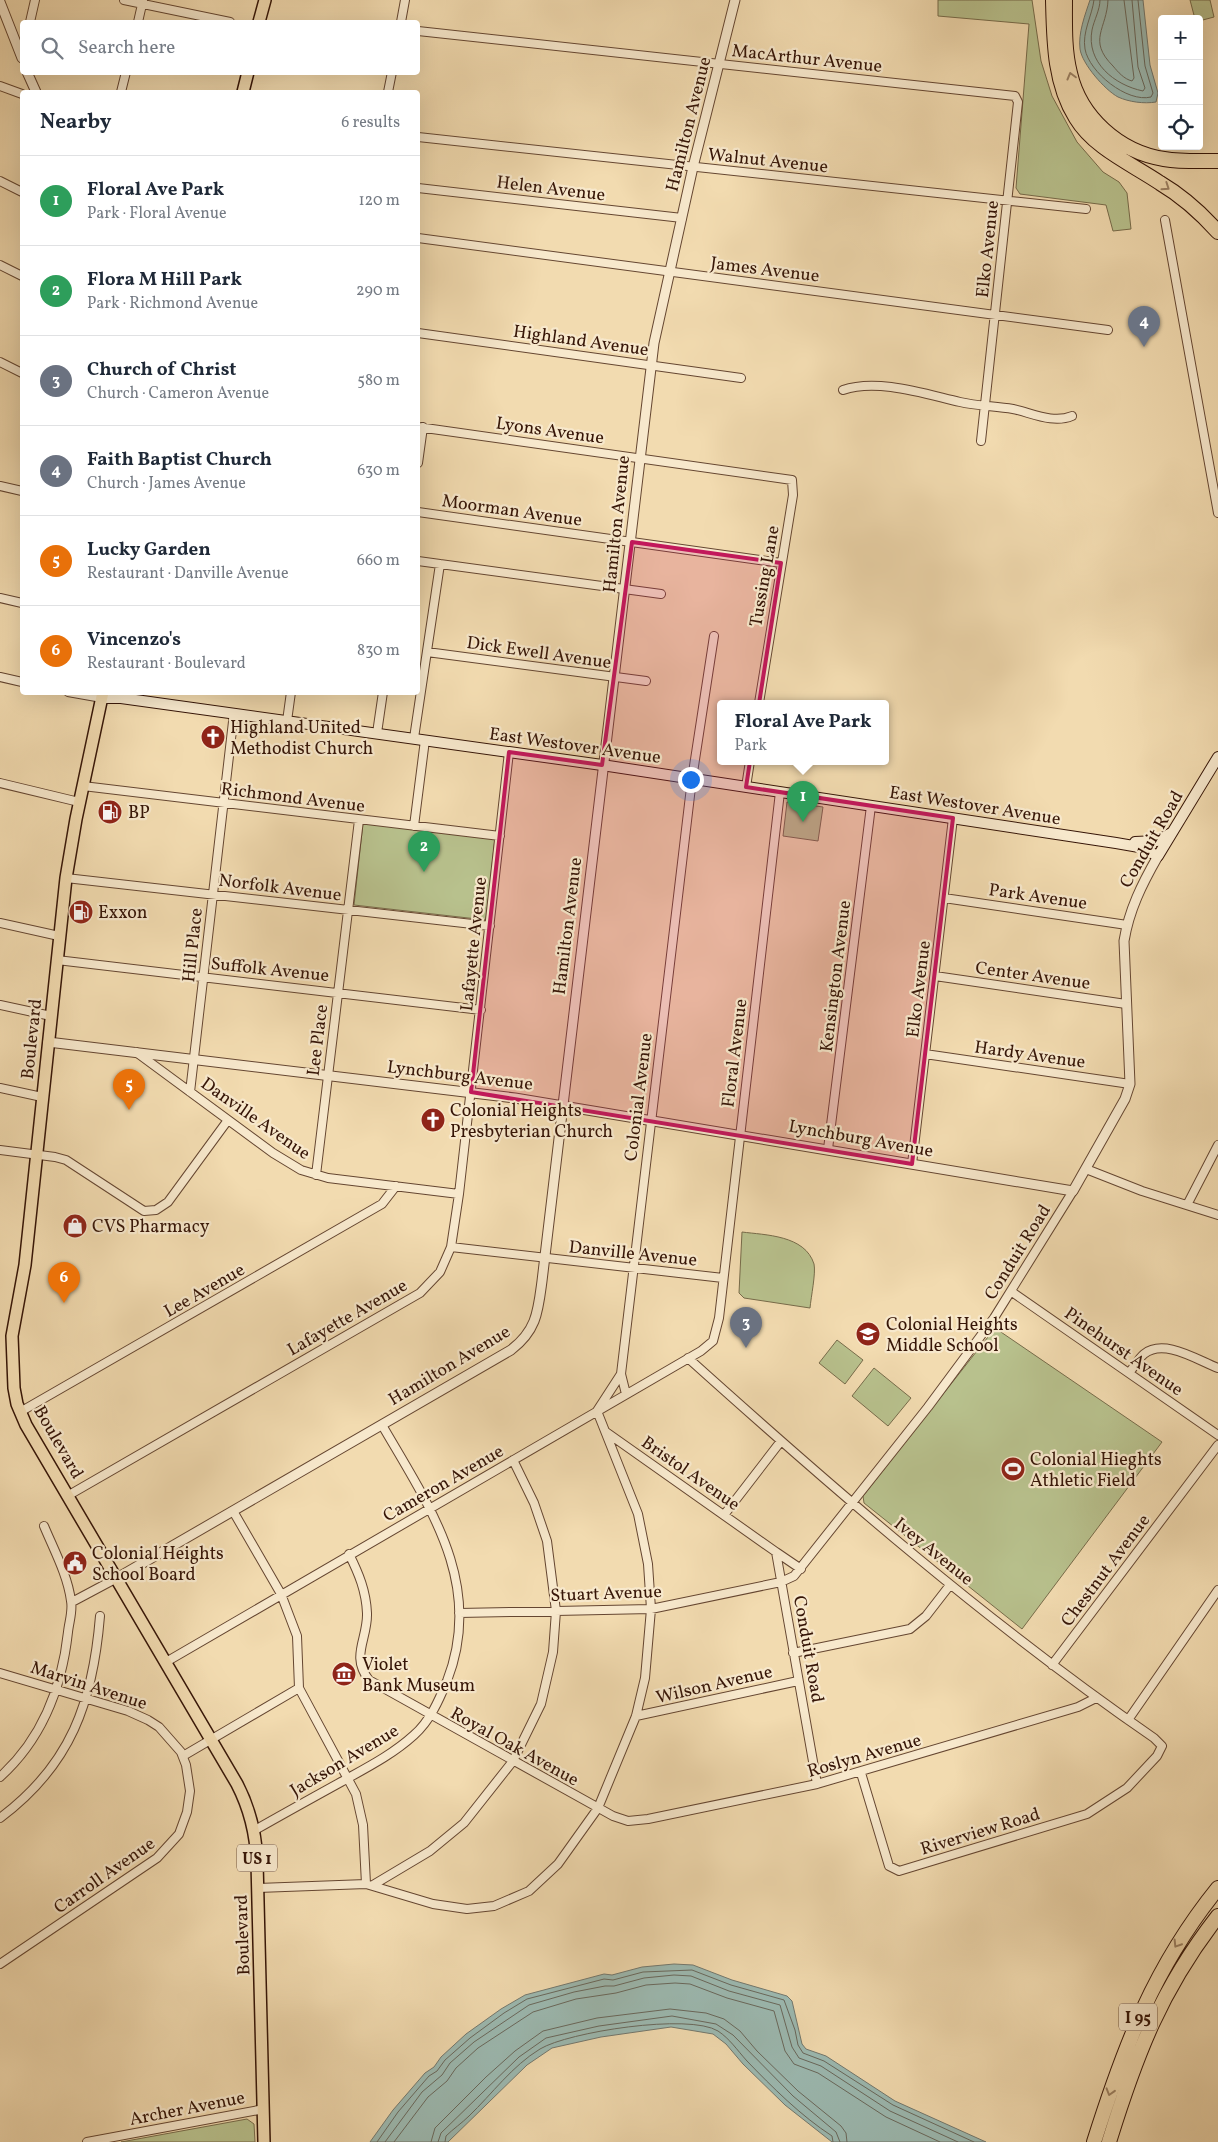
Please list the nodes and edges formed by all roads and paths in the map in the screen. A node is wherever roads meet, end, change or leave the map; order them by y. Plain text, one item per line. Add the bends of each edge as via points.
1 (35, 0) edge
2 (124, 0) edge
3 (264, 0) edge
4 (405, 0) edge
5 (735, 0) edge
6 (1053, 0) edge
7 (1065, 0) edge
8 (0, 2) edge
9 (143, 2) edge
10 (30, 20) edge
11 (138, 20) edge
12 (221, 20) edge
13 (259, 20) edge
14 (401, 20) edge
15 (420, 31) edge
16 (20, 42) edge
17 (719, 63) junction
18 (28, 75) edge
19 (125, 75) edge
20 (247, 75) edge
21 (391, 75) edge
22 (0, 86) edge
23 (35, 90) edge
24 (122, 90) edge
25 (244, 90) edge
26 (388, 90) edge
27 (20, 93) edge
28 (1015, 96) joint
29 (1067, 98) junction
30 (420, 137) edge
31 (1135, 149) junction
32 (1218, 153) edge
33 (1218, 161) edge
34 (693, 167) junction
35 (1218, 167) edge
36 (0, 180) edge
37 (420, 188) edge
38 (20, 191) edge
39 (1008, 201) junction
40 (1086, 209) dead end
41 (682, 218) junction
42 (1165, 220) dead end
43 (1218, 232) edge
44 (420, 238) edge
45 (0, 265) edge
46 (669, 271) junction
47 (20, 275) edge
48 (995, 314) junction
49 (1108, 330) dead end
50 (420, 333) edge
51 (0, 362) edge
52 (651, 365) junction
53 (20, 372) edge
54 (740, 378) dead end
55 (843, 390) dead end
56 (985, 406) junction
57 (1072, 416) dead end
58 (420, 427) edge
59 (981, 441) dead end
60 (640, 457) junction
61 (767, 476) joint
62 (0, 486) edge
63 (20, 491) edge
64 (420, 512) edge
65 (1218, 513) edge
66 (632, 542) junction
67 (420, 561) edge
68 (781, 563) junction
69 (440, 564) junction
70 (626, 588) junction
71 (661, 594) dead end
72 (0, 598) edge
73 (20, 603) edge
74 (714, 636) dead end
75 (427, 652) junction
76 (0, 677) edge
77 (613, 677) junction
78 (20, 682) edge
79 (646, 682) dead end
80 (103, 695) edge
81 (291, 695) edge
82 (383, 695) edge
83 (759, 700) edge
84 (234, 713) junction
85 (287, 720) junction
86 (377, 733) junction
87 (414, 738) junction
88 (425, 740) junction
89 (509, 752) junction
90 (1218, 757) edge
91 (602, 765) junction
92 (749, 765) edge
93 (692, 779) junction
94 (0, 783) edge
95 (83, 786) junction
96 (746, 787) junction
97 (780, 792) junction
98 (80, 802) junction
99 (224, 804) junction
100 (871, 806) junction
101 (953, 818) junction
102 (359, 820) junction
103 (414, 826) junction
104 (1173, 831) junction
105 (500, 836) junction
106 (1116, 843) junction
107 (1158, 856) junction
108 (66, 878) junction
109 (213, 894) junction
110 (944, 898) junction
111 (348, 910) junction
112 (0, 922) edge
113 (1127, 925) junction
114 (490, 926) junction
115 (59, 936) junction
116 (57, 960) junction
117 (935, 976) junction
118 (204, 977) junction
119 (338, 992) junction
120 (1126, 1004) junction
121 (0, 1005) edge
122 (481, 1010) junction
123 (51, 1016) junction
124 (48, 1042) junction
125 (136, 1052) junction
126 (925, 1054) junction
127 (194, 1059) junction
128 (328, 1075) junction
129 (1130, 1084) junction
130 (0, 1088) edge
131 (190, 1092) junction
132 (471, 1092) junction
133 (42, 1097) junction
134 (563, 1105) junction
135 (650, 1119) junction
136 (228, 1120) junction
137 (740, 1134) junction
138 (1218, 1145) edge
139 (828, 1149) junction
140 (0, 1150) edge
141 (36, 1155) junction
142 (912, 1164) junction
143 (1086, 1169) junction
144 (316, 1176) junction
145 (396, 1186) junction
146 (1074, 1191) junction
147 (459, 1194) junction
148 (1187, 1206) junction
149 (1218, 1215) edge
150 (451, 1246) junction
151 (545, 1258) junction
152 (634, 1269) junction
153 (723, 1278) junction
154 (1012, 1292) junction
155 (719, 1318) joint
156 (6, 1336) edge
157 (688, 1358) junction
158 (1218, 1368) edge
159 (1129, 1373) junction
160 (621, 1374) junction
161 (626, 1394) junction
162 (597, 1411) junction
163 (20, 1412) junction
164 (382, 1425) junction
165 (606, 1432) junction
166 (1218, 1435) edge
167 (781, 1441) junction
168 (1218, 1445) edge
169 (513, 1460) junction
170 (70, 1495) junction
171 (852, 1503) junction
172 (430, 1508) junction
173 (233, 1511) junction
174 (724, 1515) junction
175 (44, 1526) dead end
176 (776, 1552) junction
177 (349, 1554) junction
178 (800, 1569) junction
179 (117, 1578) junction
180 (781, 1582) junction
181 (950, 1585) junction
182 (1218, 1590) edge
183 (281, 1594) junction
184 (72, 1602) junction
185 (651, 1609) junction
186 (556, 1611) junction
187 (459, 1613) junction
188 (100, 1616) dead end
189 (793, 1653) junction
190 (166, 1662) junction
191 (1052, 1665) junction
192 (0, 1673) edge
193 (798, 1681) junction
194 (299, 1688) junction
195 (57, 1690) junction
196 (1096, 1698) junction
197 (87, 1699) junction
198 (430, 1716) junction
199 (636, 1716) junction
200 (1128, 1720) junction
201 (212, 1740) junction
202 (183, 1756) junction
203 (1157, 1756) joint
204 (513, 1761) junction
205 (861, 1773) junction
206 (0, 1777) edge
207 (349, 1777) junction
208 (817, 1784) junction
209 (598, 1808) junction
210 (0, 1818) edge
211 (635, 1821) joint
212 (255, 1830) junction
213 (370, 1885) junction
214 (258, 1888) junction
215 (1218, 1888) edge
216 (1218, 1916) edge
217 (1218, 1932) edge
218 (1197, 1944) junction
219 (0, 1964) edge
220 (264, 2109) junction
221 (264, 2140) edge
222 (87, 2142) edge
223 (1094, 2142) edge
224 (1109, 2142) edge

1 - 10 street
2 - 9 street
3 - 13 main road
4 - 14 street
5 - 17 street, Hamilton Avenue
6 - 29 highway via 1057,64
31 -> 7 highway via 1117,140 1098,124 1077,95 1067,60
8 - 16 street
9 - 11 street
9 - 12 street
15 - 17 street, MacArthur Avenue
17 - 28 street, MacArthur Avenue
17 - 34 street, Hamilton Avenue
18 - 23 street
19 - 24 street
20 - 25 main road
21 - 26 street
22 - 27 street
28 - 39 street, Elko Avenue via 1018,102
29 - 35 highway via 1090,129 1124,154 1160,165
29 -> 43 highway via 1076,118 1095,140 1180,197
30 - 34 street, Walnut Avenue
31 - 32 highway via 1174,156
31 - 33 highway via 1165,159
34 - 39 street, Walnut Avenue
34 - 41 street, Hamilton Avenue
36 - 38 street
37 - 41 street, Helen Avenue
39 - 40 street, Walnut Avenue
39 - 48 street, Elko Avenue
41 - 46 street, Hamilton Avenue
42 - 65 street
44 - 46 street, James Avenue
45 - 47 street
46 - 48 street, James Avenue
46 - 52 street, Hamilton Avenue
48 - 49 street, James Avenue
48 - 56 street, Elko Avenue
50 - 52 street, Highland Avenue
51 - 53 street
52 - 54 street, Highland Avenue
52 - 60 street, Hamilton Avenue
55 - 56 street via 859,386 892,388
56 - 57 street via 1053,419
56 - 59 street, Elko Avenue
58 - 60 street, Lyons Avenue
60 - 61 street, Lyons Avenue
60 - 66 street, Hamilton Avenue
61 - 68 street, Tussing Lane via 790,478 794,483
62 - 63 street
64 - 66 street, Moorman Avenue
66 - 68 street, Moorman Avenue
66 - 70 street, Hamilton Avenue
67 - 69 street
68 - 83 street, Tussing Lane
69 - 70 street
69 - 75 street
70 - 71 street
70 - 77 street, Hamilton Avenue
72 - 73 street
74 - 93 street, Colonial Avenue
75 - 77 street, Dick Ewell Avenue
75 - 87 street
76 - 78 street
77 - 79 street, Dick Ewell Avenue
77 - 91 street, Hamilton Avenue
80 - 84 main road, East Westover Avenue
80 - 95 main road, Boulevard / US 1
81 - 85 street
82 - 86 street
84 - 85 main road, East Westover Avenue
84 - 99 street, Hill Place
85 - 86 main road, East Westover Avenue
86 - 87 main road, East Westover Avenue
87 - 88 main road, East Westover Avenue
88 - 89 main road, East Westover Avenue
88 - 103 street
89 - 91 main road, East Westover Avenue
89 - 105 street, Lafayette Avenue
90 - 104 main road, Conduit Road
91 - 93 main road, East Westover Avenue
91 - 134 street, Hamilton Avenue
92 - 96 street
93 - 96 main road, East Westover Avenue
93 - 135 street, Colonial Avenue
94 - 98 street
95 - 98 main road, Boulevard / US 1
95 - 99 street, Richmond Avenue
96 - 97 main road, East Westover Avenue
97 - 100 main road, East Westover Avenue
97 - 137 street, Floral Avenue
98 - 108 main road, Boulevard / US 1
99 - 102 street, Richmond Avenue
99 - 109 street, Hill Place
100 - 101 main road, East Westover Avenue
100 - 139 street, Kensington Avenue
101 - 106 main road, East Westover Avenue
101 - 110 street, Elko Avenue
102 - 103 street, Richmond Avenue
102 - 111 street, Lee Place
103 - 105 street, Richmond Avenue
104 - 106 main road via 1154,842
104 - 107 main road, Conduit Road
105 - 114 street, Lafayette Avenue
106 - 107 main road, East Westover Avenue via 1139,847
107 - 113 street, Conduit Road via 1138,892
108 - 109 street, Norfolk Avenue
108 - 115 main road, Boulevard / US 1
109 - 111 street, Norfolk Avenue
109 - 118 street, Hill Place
110 - 113 street, Park Avenue
110 - 117 street, Elko Avenue
111 - 114 street, Norfolk Avenue
111 - 119 street, Lee Place
112 - 115 street
113 - 120 street, Conduit Road via 1124,960
114 - 122 street, Lafayette Avenue
115 - 116 main road, Boulevard / US 1
116 - 118 street, Suffolk Avenue
116 - 123 main road, Boulevard / US 1
117 - 120 street, Center Avenue
117 - 126 street, Elko Avenue
118 - 119 street, Suffolk Avenue
118 - 127 street, Hill Place
119 - 122 street, Suffolk Avenue
119 - 128 street, Lee Place
120 - 129 street, Conduit Road
121 - 123 street
122 - 132 street, Lafayette Avenue
123 - 124 main road, Boulevard / US 1
124 - 125 street, Lynchburg Avenue
124 - 133 main road, Boulevard / US 1
125 - 127 street, Lynchburg Avenue
125 - 131 street, Danville Avenue
126 - 129 street, Hardy Avenue
126 - 142 street, Elko Avenue
127 - 128 street, Lynchburg Avenue
127 - 131 street, Hill Place
128 - 132 street, Lynchburg Avenue
128 - 144 street, Lee Place
129 - 143 street, Conduit Road via 1125,1100
130 - 133 street
131 - 136 street, Danville Avenue
132 - 134 street, Lynchburg Avenue
132 - 147 street, Lafayette Avenue
133 - 141 main road, Boulevard / US 1
134 - 135 street, Lynchburg Avenue
134 - 151 street, Hamilton Avenue
135 - 137 street, Lynchburg Avenue
135 - 152 street, Colonial Avenue
136 - 141 street via 168,1202 150,1212 138,1209 74,1164 55,1156
136 - 144 street, Danville Avenue via 290,1164
137 - 139 street, Lynchburg Avenue
137 - 153 street, Floral Avenue
138 - 148 street
139 - 142 street, Lynchburg Avenue
140 - 141 street
141 - 156 main road, Boulevard / US 1 via 25,1265
142 - 146 street, Lynchburg Avenue
143 - 146 street, Conduit Road
143 - 148 street
144 - 145 street, Danville Avenue
145 - 147 street, Danville Avenue
145 - 163 street, Lee Avenue via 382,1204
146 - 154 street, Conduit Road
147 - 150 street, Lafayette Avenue
148 - 149 street
150 - 151 street, Danville Avenue
150 - 170 street, Lafayette Avenue via 440,1272 420,1293
151 - 152 street, Danville Avenue
151 - 164 street, Hamilton Avenue via 537,1315 520,1343
152 - 153 street, Danville Avenue
152 - 160 street, Colonial Avenue
153 - 155 street, Floral Avenue
154 - 159 street, Pinehurst Avenue
154 - 171 street, Conduit Road via 928,1407
155 - 157 street, Cameron Avenue via 713,1340
156 - 163 main road, Boulevard / US 1
157 - 161 street, Cameron Avenue
157 - 167 street, Ivey Avenue
158 - 159 street via 1159,1347 1141,1356
159 - 166 street, Pinehurst Avenue
160 - 161 street
160 - 162 street, Colonial Avenue
161 - 162 street, Cameron Avenue
162 - 165 street
162 - 169 street, Cameron Avenue
163 - 170 main road, Boulevard / US 1
164 - 172 street, Jackson Avenue
164 - 173 street, Hamilton Avenue
165 - 174 street, Bristol Avenue
165 - 185 street via 638,1514 648,1564
167 - 171 street, Ivey Avenue
167 - 174 street
168 - 191 street, Chestnut Avenue
169 - 172 street, Cameron Avenue
169 - 186 street via 534,1503 547,1541
170 - 179 main road, Boulevard / US 1
171 - 178 street, Conduit Road
171 - 181 street, Ivey Avenue
172 - 177 street, Cameron Avenue
172 - 187 street, Jackson Avenue via 449,1548
173 - 179 street, Hamilton Avenue
173 - 183 street
174 - 176 street, Bristol Avenue
175 - 184 street
176 - 178 street, Bristol Avenue
176 - 180 street
177 - 183 street, Cameron Avenue
177 - 198 street, Royal Oak Avenue via 360,1575 366,1598 366,1628 360,1659 364,1672 375,1684
178 - 180 street, Conduit Road
179 - 184 street, Hamilton Avenue
179 - 190 main road, Boulevard / US 1
180 - 185 street, Stuart Avenue
180 - 189 street, Conduit Road
181 - 189 street via 926,1616 910,1629
181 - 191 street, Ivey Avenue
182 - 200 street
183 - 190 street, Cameron Avenue
183 - 194 street via 297,1636
184 - 195 street
185 - 186 street, Stuart Avenue
185 - 199 street via 645,1678
186 - 187 street, Stuart Avenue
186 - 204 street via 552,1652 541,1704
187 - 198 street, Jackson Avenue via 456,1652 442,1694
188 - 197 street via 94,1672
189 - 193 street, Conduit Road
190 - 201 main road, Boulevard / US 1
191 - 196 street, Ivey Avenue
192 - 195 street, Marvin Avenue
193 - 199 street, Wilson Avenue
193 - 208 street, Conduit Road
194 - 201 street
194 - 207 street
195 - 197 street, Marvin Avenue
195 - 206 street via 38,1731
196 - 200 street, Ivey Avenue
196 - 205 street, Roslyn Avenue via 1078,1707
197 - 202 street, Marvin Avenue via 148,1720 170,1738
197 - 210 street via 69,1744 54,1765 32,1792
198 - 204 street, Royal Oak Avenue
198 - 207 street, Jackson Avenue via 404,1743
199 - 209 street
200 - 203 street, Ivey Avenue via 1160,1743 1161,1750
201 - 202 street
201 - 212 main road, Boulevard / US 1 via 244,1798
202 - 219 street, Carroll Avenue via 189,1775 189,1803 184,1823 169,1847 149,1865
203 - 205 street, Riverview Road via 1127,1788 1087,1814 900,1871 889,1866
204 - 209 street, Royal Oak Avenue
204 - 213 street via 464,1823 430,1851
205 - 208 street, Roslyn Avenue
207 - 212 street, Jackson Avenue
207 - 213 street via 362,1814
208 - 211 street, Roslyn Avenue
209 - 211 street, Royal Oak Avenue via 623,1820
209 - 213 street via 550,1871 529,1891 494,1906 467,1909 433,1904
212 - 214 main road, Boulevard / US 1
213 - 214 street
214 - 220 main road, Boulevard / US 1
215 -> 223 highway, I 95 via 1184,1933 1147,1998 1119,2064
216 - 218 highway, I 95
217 - 218 highway
218 - 224 highway, I 95 via 1170,1987 1144,2039
220 - 221 main road, Boulevard / US 1
220 - 222 street, Archer Avenue

